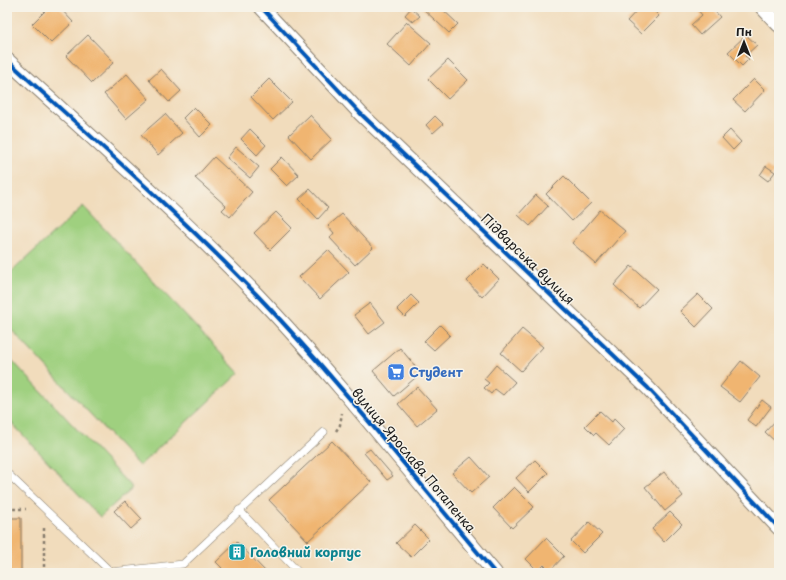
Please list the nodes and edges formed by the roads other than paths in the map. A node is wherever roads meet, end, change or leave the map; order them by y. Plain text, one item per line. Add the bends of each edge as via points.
1 (261, 7) edge
2 (762, 7) edge
3 (779, 25) edge
4 (7, 60) edge
5 (324, 432) dead end
6 (7, 473) edge
7 (239, 510) junction
8 (779, 528) edge
9 (299, 573) edge
10 (495, 573) edge

1 - 8 street, Підварська вулиця via 361,114 648,388
2 - 3 street
4 - 10 street, вулиця Ярослава Потапенка via 256,294 353,403
5 - 7 lane
6 - 7 lane via 111,572 183,564
7 - 9 lane

